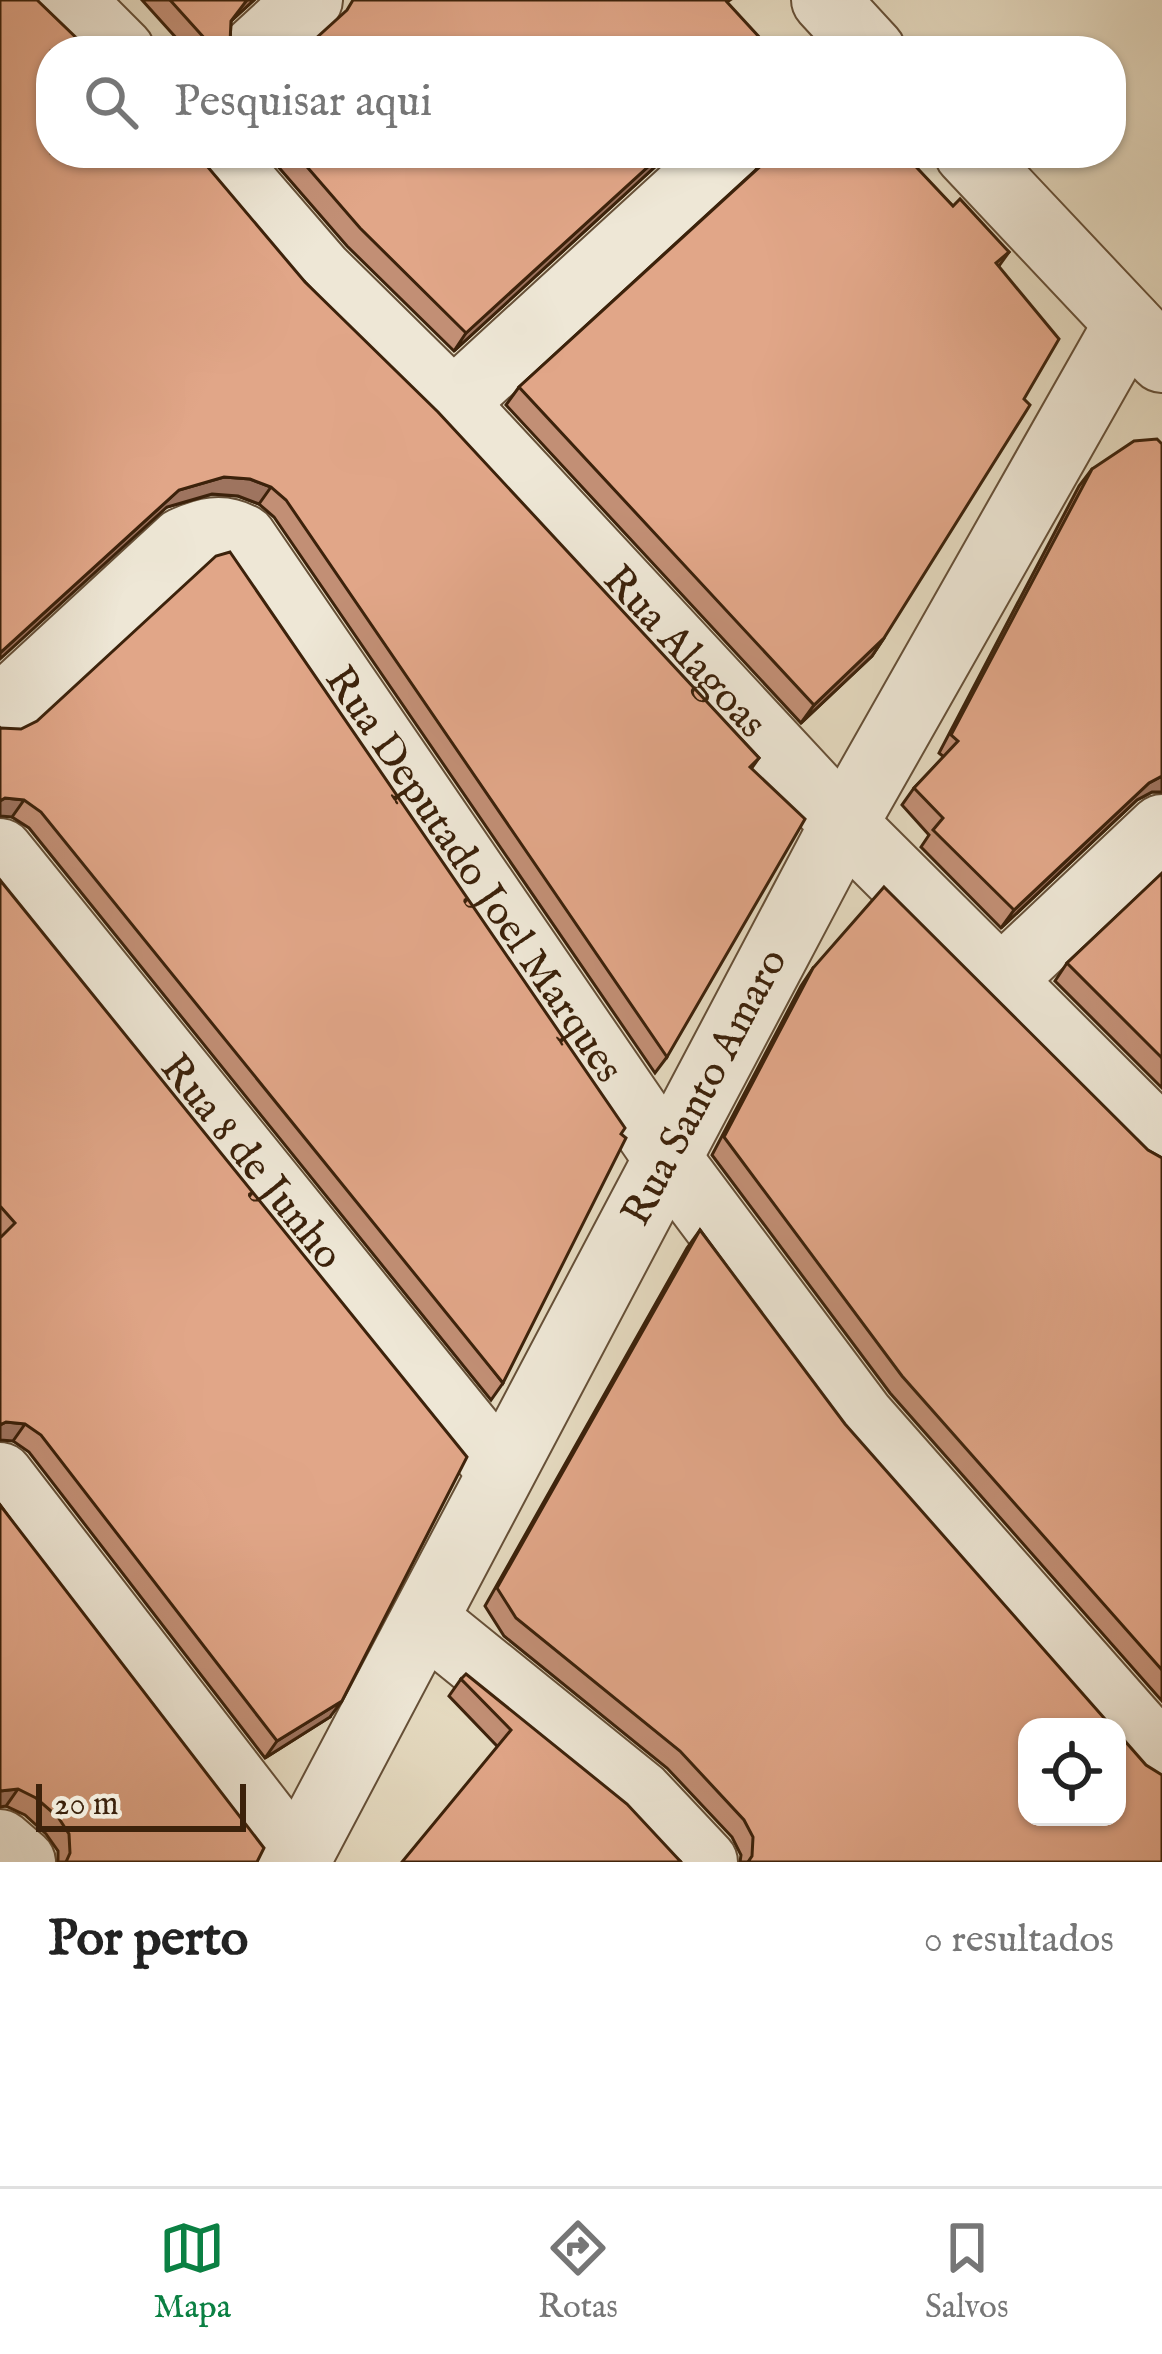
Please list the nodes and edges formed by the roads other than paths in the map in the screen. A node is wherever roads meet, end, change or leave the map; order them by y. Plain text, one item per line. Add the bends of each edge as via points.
1 (70, 0) edge
2 (309, 0) edge
3 (106, 36) edge
4 (270, 36) edge
5 (230, 168) edge
6 (710, 168) edge
7 (982, 168) edge
8 (1145, 341) edge
9 (453, 404) junction
10 (0, 710) edge
11 (844, 824) junction
12 (1162, 828) edge
13 (0, 851) edge
14 (1001, 980) junction
15 (1162, 1141) edge
16 (668, 1159) junction
17 (500, 1471) junction
18 (0, 1476) edge
19 (426, 1622) junction
20 (1162, 1758) edge
21 (0, 1843) edge
22 (22, 1862) edge
23 (297, 1862) edge
24 (704, 1862) edge

1 - 3 street
2 - 4 street
5 - 9 street, Rua Alagoas via 320,272
6 - 9 street
7 - 8 street
8 - 11 street, Rua Santo Amaro
9 - 11 street, Rua Alagoas
10 - 16 street, Rua Deputado Joel Marques via 184,541 214,530 243,538
11 - 14 street, Rua Alagoas
11 - 16 street, Rua Santo Amaro
12 - 14 street
13 - 17 street, Rua 8 de Junho
14 - 15 street, Rua Alagoas
16 - 17 street, Rua Santo Amaro
16 - 20 street, Rua Deputado Joel Marques via 861,1417
17 - 19 street, Rua Santo Amaro
18 - 23 street
19 - 23 street, Rua Santo Amaro
19 - 24 street via 640,1794
21 - 22 street

